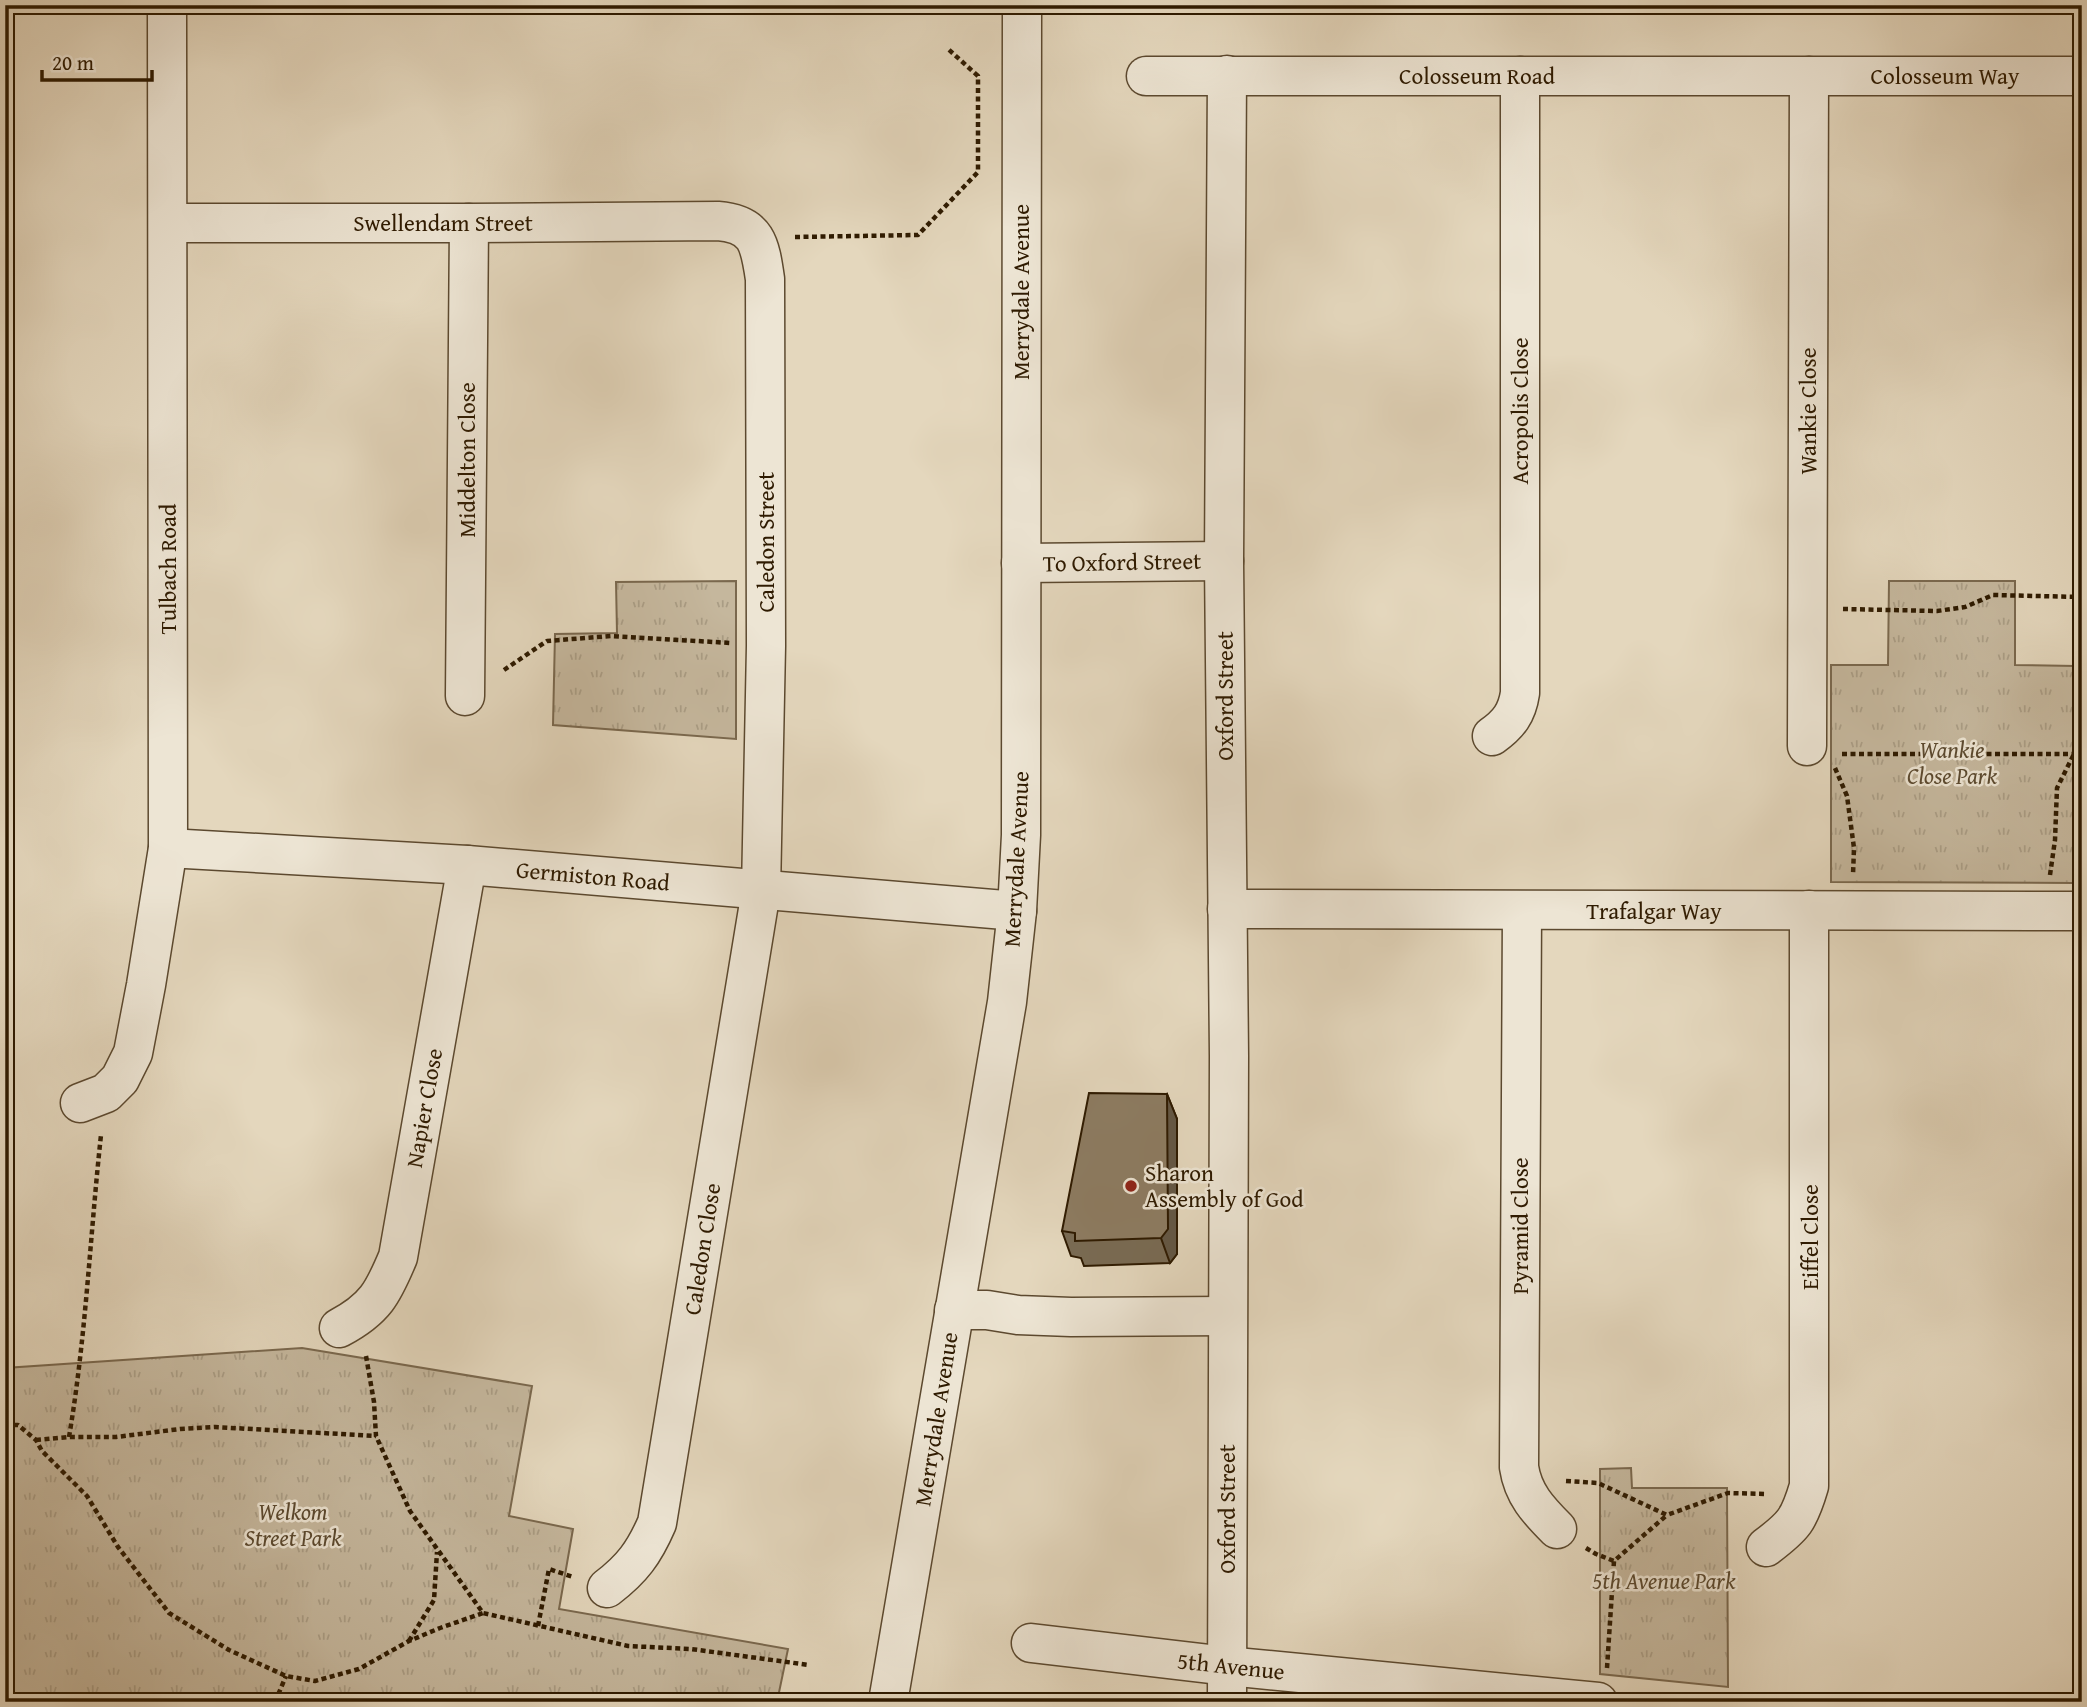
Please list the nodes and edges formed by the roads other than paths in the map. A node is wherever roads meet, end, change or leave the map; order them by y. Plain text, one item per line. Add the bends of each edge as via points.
1 (167, 5) edge
2 (1022, 5) edge
3 (1227, 75) junction
4 (1146, 76) dead end
5 (1520, 76) junction
6 (1809, 76) junction
7 (2082, 76) edge
8 (168, 223) junction
9 (469, 223) junction
10 (756, 238) joint
11 (1224, 561) junction
12 (1021, 563) junction
13 (465, 696) road end
14 (1493, 736) dead end
15 (1824, 755) road end
16 (168, 848) junction
17 (467, 865) junction
18 (761, 891) junction
19 (1227, 909) junction
20 (1017, 911) junction
21 (1521, 911) junction
22 (1809, 911) junction
23 (2082, 911) edge
24 (93, 1098) road end
25 (954, 1310) junction
26 (1227, 1316) junction
27 (349, 1323) road end
28 (1557, 1529) dead end
29 (1766, 1547) dead end
30 (607, 1588) road end
31 (1031, 1643) dead end
32 (1227, 1684) edge
33 (1602, 1691) edge
34 (888, 1702) edge

1 - 8 street, Tulbach Road
2 - 12 street, Merrydale Avenue
3 - 4 street, Colosseum Road
3 - 5 street, Colosseum Road
3 - 11 street, Oxford Street
5 - 6 street, Colosseum Road
5 - 14 street, Acropolis Close via 1520,693 1511,719
6 - 7 street, Colosseum Way
6 - 15 street, Wankie Close
8 - 9 street, Swellendam Street
8 - 16 street, Tulbach Road
9 - 10 street, Swellendam Street via 718,221 741,225
9 - 13 street, Middelton Close
10 - 18 street, Caledon Street via 765,279
11 - 12 street, To Oxford Street
11 - 19 street, Oxford Street
12 - 20 street, Merrydale Avenue
16 - 17 street, Germiston Road
16 - 24 street, Tulbach Road via 133,1053 120,1079
17 - 18 street, Germiston Road
17 - 27 street, Napier Close via 398,1257 375,1302
18 - 20 street, Germiston Road
18 - 30 street, Caledon Close via 657,1523 639,1559
19 - 21 street, Trafalgar Way
19 - 26 street, Oxford Street
20 - 25 street, Merrydale Avenue via 1007,1002
21 - 22 street, Trafalgar Way
21 - 28 street, Pyramid Close via 1519,1466 1534,1506
22 - 23 street, Trafalgar Way
22 - 29 street, Eiffel Close via 1809,1486 1790,1528
25 - 26 street via 1058,1317
25 - 34 street, Merrydale Avenue
26 - 32 street, Oxford Street
31 - 32 street, 5th Avenue
32 - 33 street, 5th Avenue

